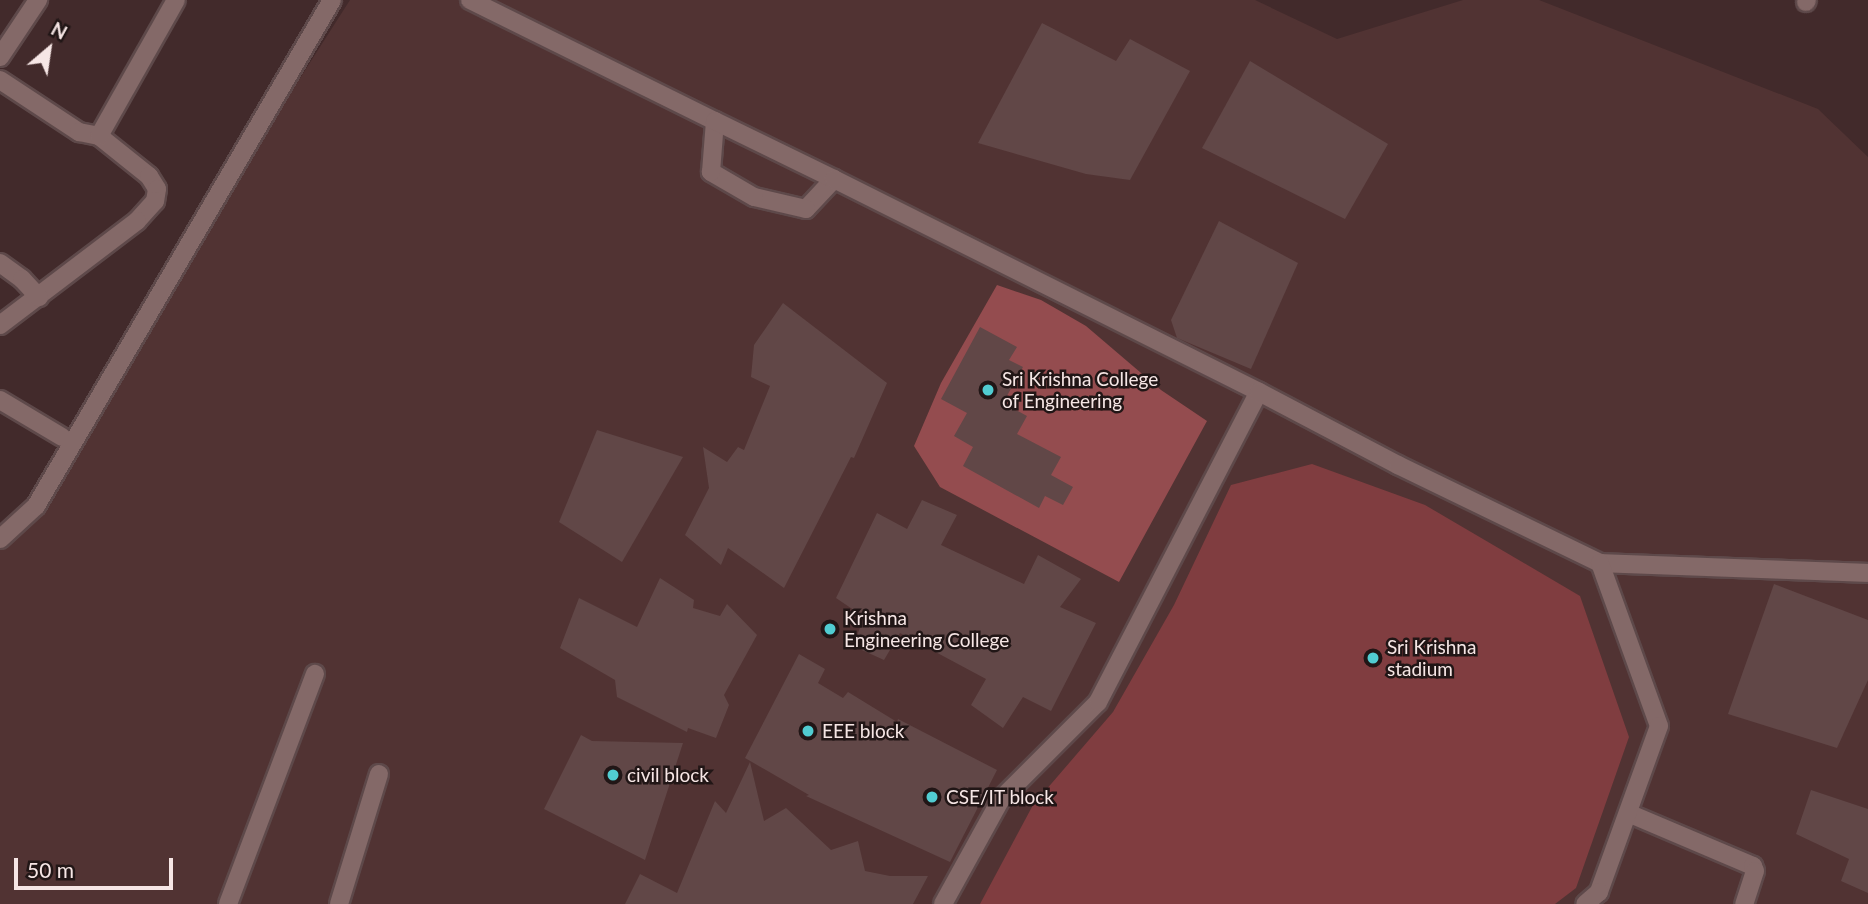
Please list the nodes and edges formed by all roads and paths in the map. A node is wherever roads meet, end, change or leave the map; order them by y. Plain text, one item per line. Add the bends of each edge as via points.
1 (38, 0) edge
2 (176, 0) edge
3 (332, 0) edge
4 (470, 0) edge
5 (0, 57) edge
6 (0, 80) edge
7 (715, 121) junction
8 (99, 136) junction
9 (834, 179) junction
10 (0, 263) edge
11 (39, 297) junction
12 (0, 326) edge
13 (1259, 393) junction
14 (0, 400) edge
15 (62, 438) dead end
16 (0, 539) edge
17 (1600, 563) junction
18 (1868, 573) edge
19 (315, 674) dead end
20 (379, 774) dead end
21 (1628, 813) junction
22 (228, 904) edge
23 (339, 904) edge
24 (943, 904) edge
25 (1585, 904) edge
26 (1744, 904) edge

1 - 5 street
2 - 8 street
3 - 16 street via 36,506
4 - 7 street
6 - 8 street via 79,132
7 - 9 street
7 - 9 street via 711,172 754,197 806,209
8 - 11 street via 149,177 157,189 155,201 137,221
9 - 13 street
10 - 11 street
11 - 12 street
13 - 17 street
13 - 24 street via 1098,702 1001,799
14 - 15 street
17 - 18 street
17 - 21 street via 1659,726
19 - 22 street
20 - 23 street
21 - 25 street via 1599,892
21 - 26 street via 1754,866

